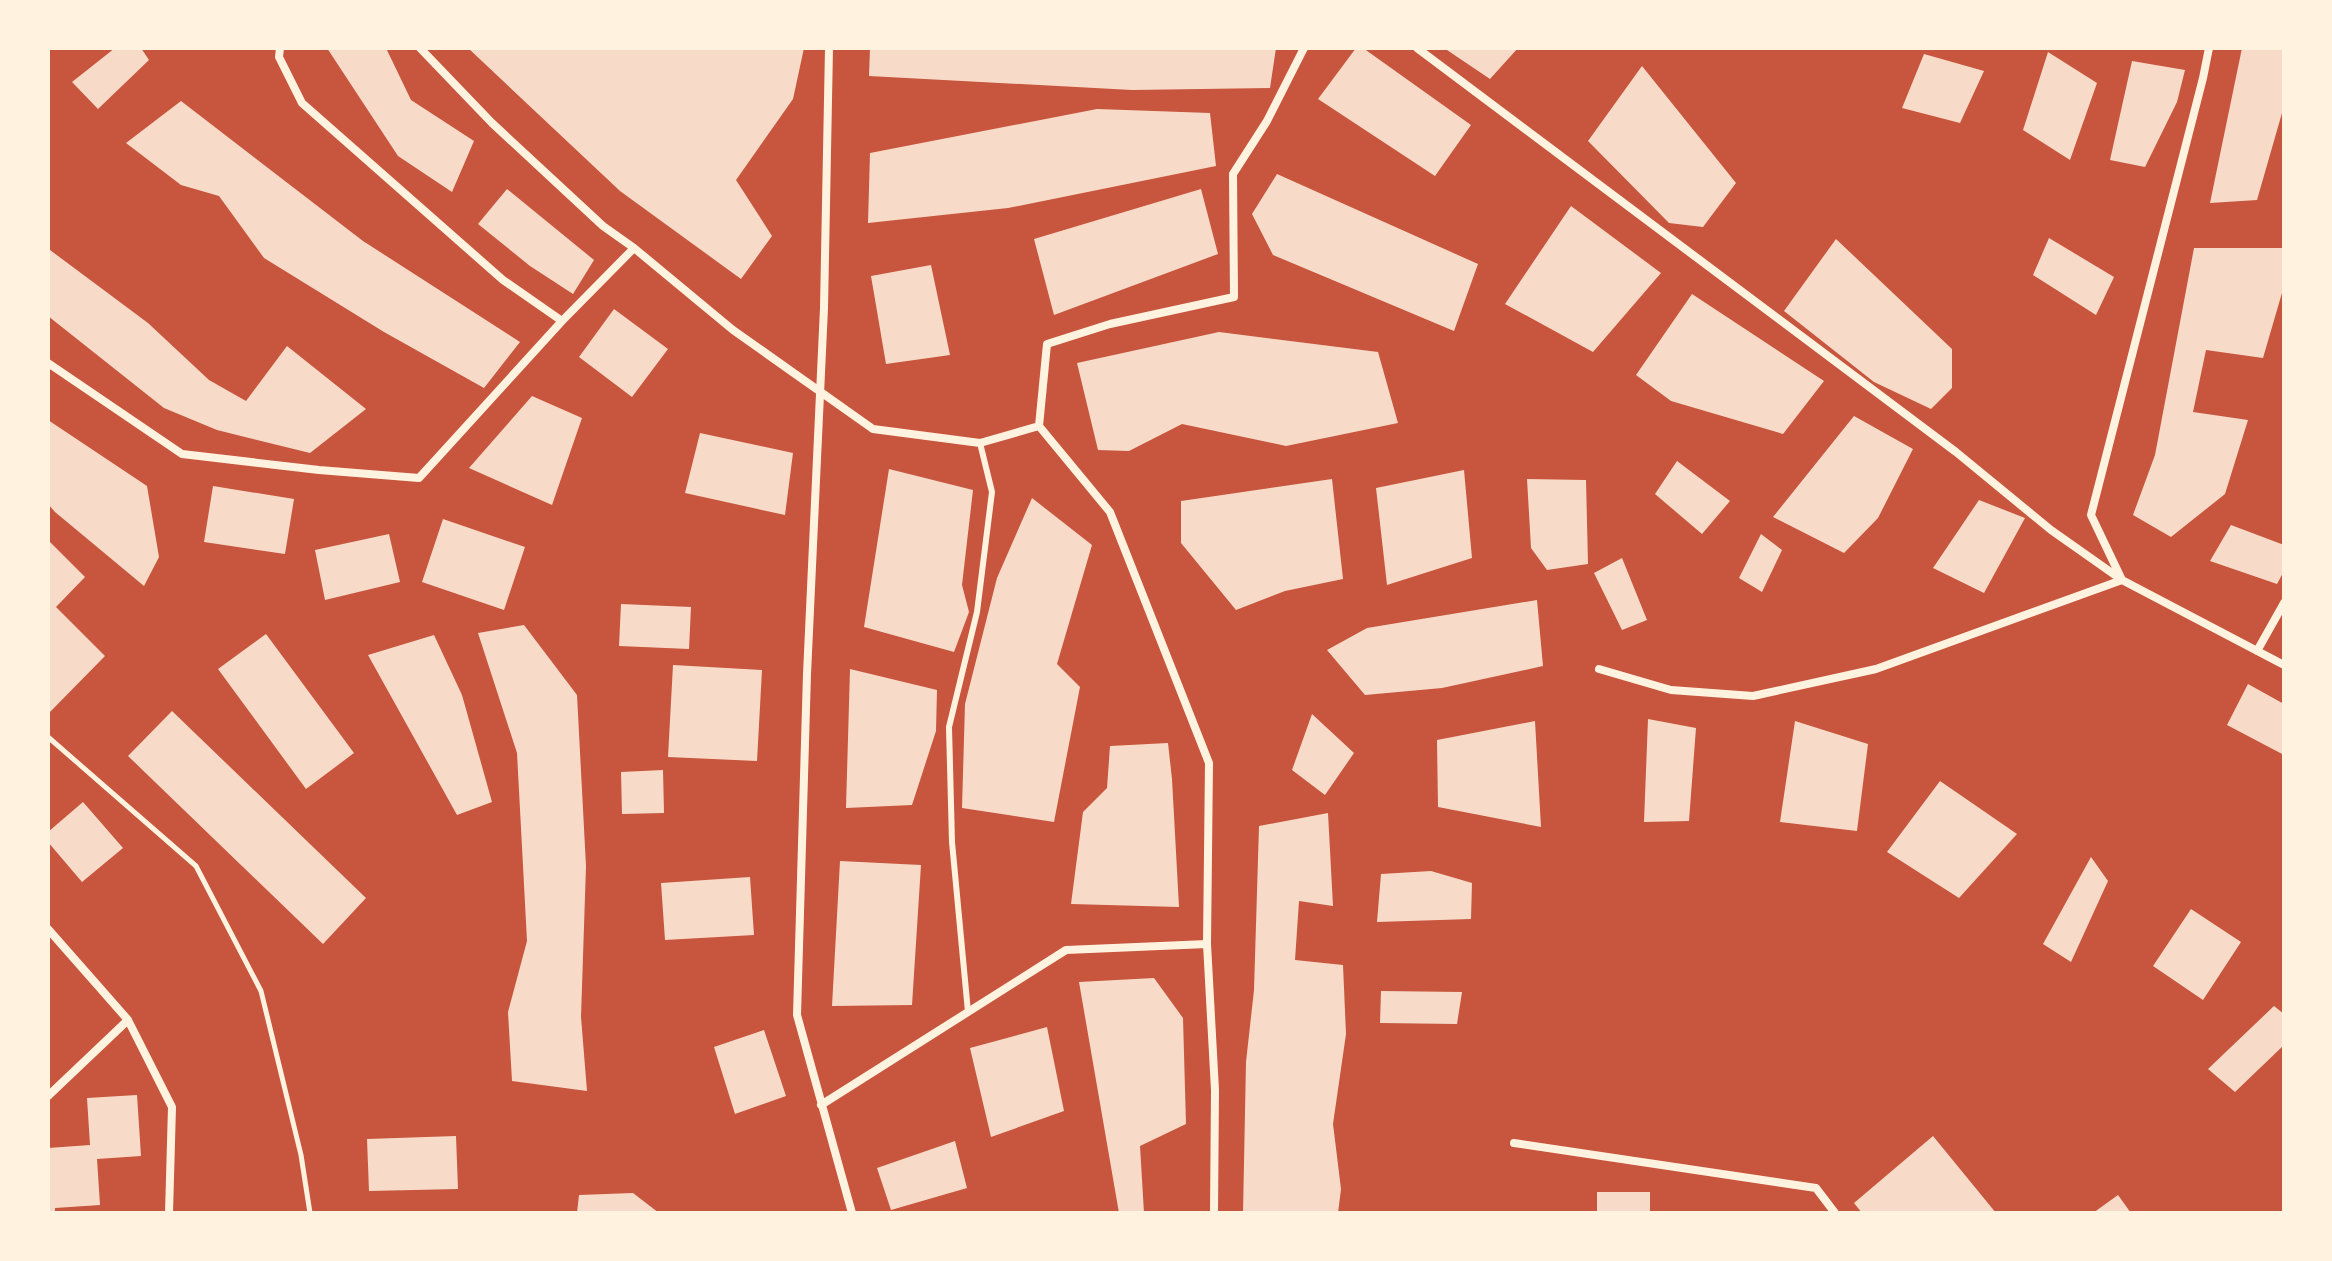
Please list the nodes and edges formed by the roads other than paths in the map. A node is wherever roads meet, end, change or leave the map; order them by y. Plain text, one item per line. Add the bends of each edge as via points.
1 (280, 48) edge
2 (420, 48) edge
3 (829, 48) edge
4 (1304, 48) edge
5 (1417, 48) edge
6 (2209, 48) edge
7 (634, 248) junction
8 (562, 321) junction
9 (48, 363) edge
10 (820, 392) junction
11 (1039, 426) junction
12 (980, 443) junction
13 (2122, 580) junction
14 (2284, 603) edge
15 (2257, 651) junction
16 (2284, 665) edge
17 (1599, 669) dead end
18 (48, 929) edge
19 (1207, 944) junction
20 (968, 1012) junction
21 (128, 1020) junction
22 (48, 1096) edge
23 (821, 1105) junction
24 (1514, 1143) dead end
25 (169, 1213) edge
26 (852, 1213) edge
27 (1214, 1213) edge
28 (1835, 1213) edge

1 - 8 street via 279,57 302,103 503,280
2 - 7 street via 503,134
3 - 10 street
4 - 11 street via 1233,174 1234,297 1110,324 1047,344
5 - 13 street
6 - 13 street via 2091,515
7 - 8 street
7 - 10 street via 733,330
8 - 9 street via 419,478 182,454
10 - 12 street via 873,429
10 - 23 street via 797,1015
11 - 12 street
11 - 19 street via 1110,512 1209,763
12 - 20 lane via 992,492 977,612 949,727 952,842
13 - 15 street
13 - 17 street via 1876,669 1753,696 1671,690
14 - 15 street
15 - 16 street
18 - 21 street
19 - 20 street via 1066,950
19 - 27 street via 1215,1090
20 - 23 street
21 - 22 street
21 - 25 street via 172,1107
23 - 26 street
24 - 28 street via 1816,1188

